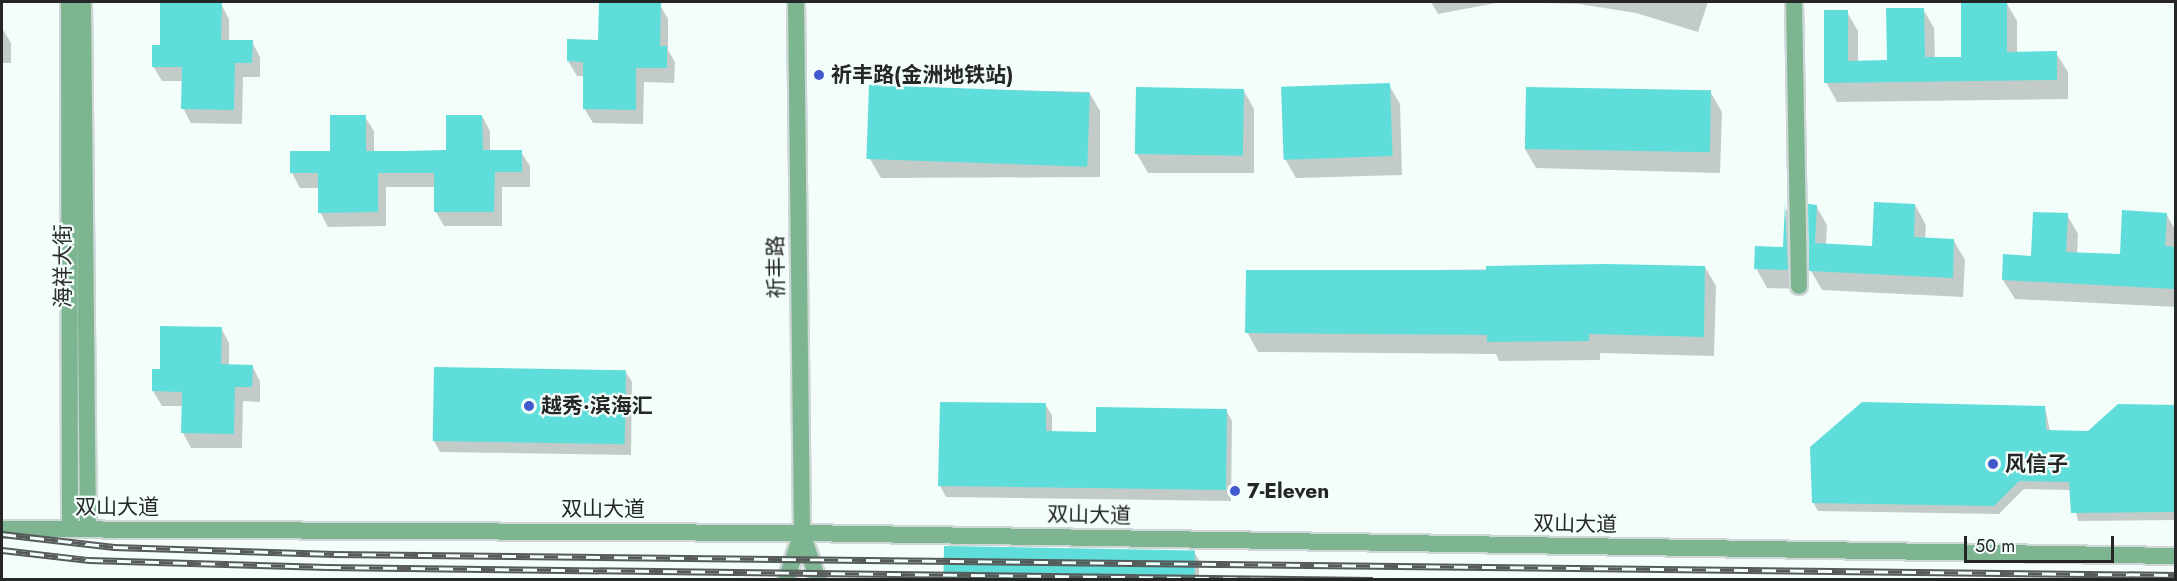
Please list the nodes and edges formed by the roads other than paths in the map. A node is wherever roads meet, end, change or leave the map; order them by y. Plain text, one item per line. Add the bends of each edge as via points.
1 (69, 2) edge
2 (83, 2) edge
3 (795, 2) edge
4 (1794, 2) edge
5 (1799, 286) dead end
6 (2, 529) edge
7 (70, 529) junction
8 (88, 529) junction
9 (802, 533) junction
10 (2175, 556) edge
11 (786, 579) edge
12 (818, 579) edge

1 - 7 street, 海祥大街
2 - 8 street, 海祥大街
3 - 9 street, 祈丰路
4 - 5 street
6 - 7 street, 双山大道
7 - 8 street, 双山大道
8 - 9 street, 双山大道
9 - 10 street, 双山大道
9 - 11 street
9 - 12 street

